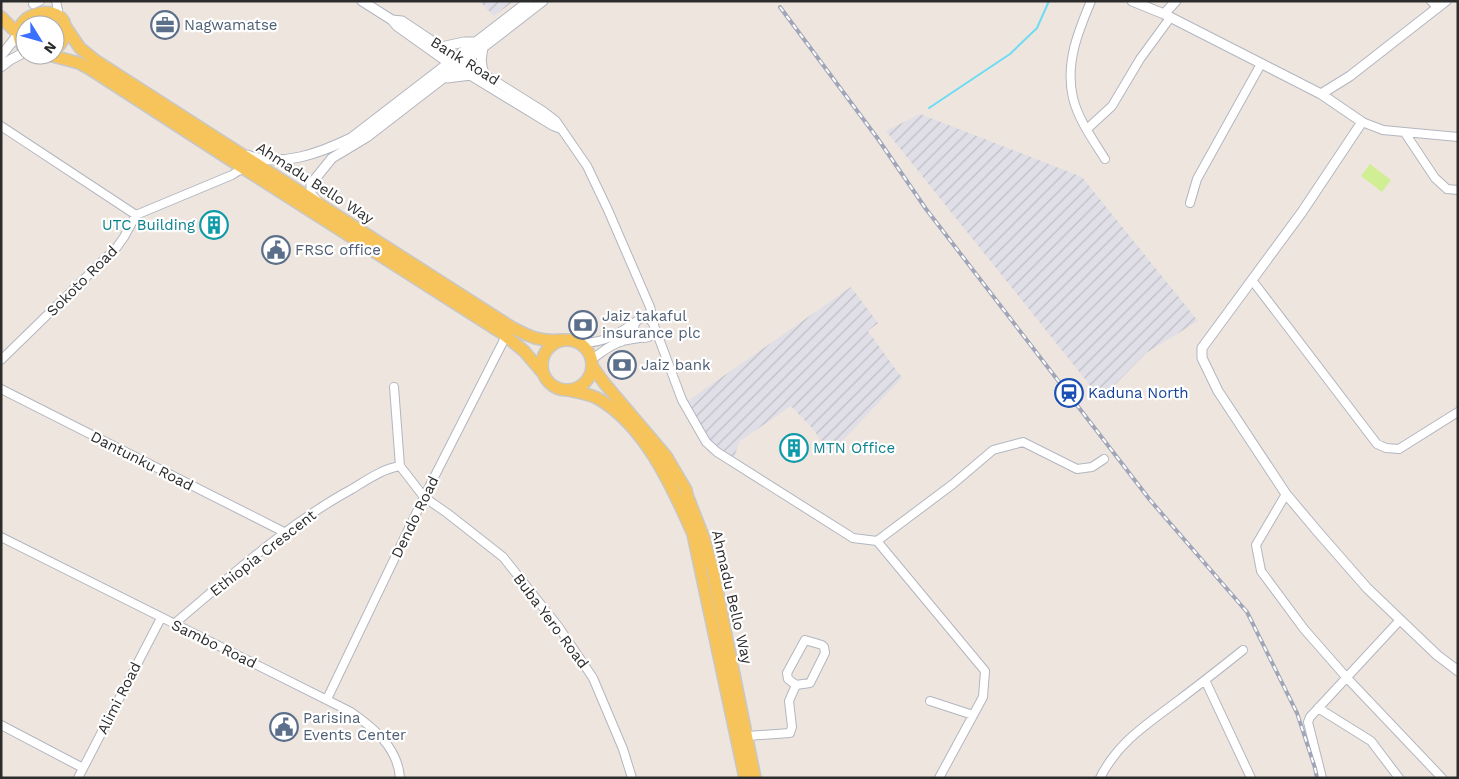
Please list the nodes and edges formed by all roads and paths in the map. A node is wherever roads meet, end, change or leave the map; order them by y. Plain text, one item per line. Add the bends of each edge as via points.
1 (362, 1) edge
2 (529, 1) edge
3 (543, 1) edge
4 (1091, 1) edge
5 (1132, 1) edge
6 (1176, 1) edge
7 (1446, 1) edge
8 (30, 4) edge
9 (1434, 5) edge
10 (57, 6) edge
11 (19, 15) edge
12 (1, 16) edge
13 (1167, 16) junction
14 (66, 26) junction
15 (65, 31) edge
16 (15, 34) joint
17 (475, 42) junction
18 (483, 48) junction
19 (437, 49) junction
20 (1, 56) edge
21 (15, 57) edge
22 (65, 59) edge
23 (453, 60) junction
24 (1261, 64) junction
25 (462, 65) junction
26 (1, 67) edge
27 (436, 73) junction
28 (471, 75) junction
29 (485, 75) junction
30 (444, 78) junction
31 (1320, 94) junction
32 (1362, 122) junction
33 (1, 126) edge
34 (1087, 129) junction
35 (562, 130) junction
36 (1405, 133) junction
37 (1458, 137) edge
38 (236, 151) junction
39 (1105, 159) dead end
40 (243, 168) junction
41 (1458, 190) edge
42 (1190, 203) dead end
43 (320, 205) junction
44 (136, 215) junction
45 (1252, 280) junction
46 (647, 299) junction
47 (639, 320) junction
48 (655, 326) junction
49 (506, 336) junction
50 (645, 337) junction
51 (562, 340) junction
52 (578, 342) junction
53 (662, 348) junction
54 (1, 360) edge
55 (592, 363) junction
56 (542, 372) junction
57 (394, 387) dead end
58 (1, 389) edge
59 (568, 390) junction
60 (1458, 412) edge
61 (1104, 459) dead end
62 (400, 466) junction
63 (1286, 494) junction
64 (424, 498) junction
65 (284, 532) junction
66 (1, 537) edge
67 (877, 541) junction
68 (161, 618) junction
69 (1400, 620) junction
70 (174, 624) junction
71 (1243, 650) dead end
72 (1458, 672) edge
73 (1348, 678) junction
74 (1205, 680) junction
75 (796, 685) junction
76 (327, 700) junction
77 (930, 701) dead end
78 (1318, 708) junction
79 (973, 715) junction
80 (1, 724) edge
81 (747, 736) junction
82 (82, 768) junction
83 (78, 778) edge
84 (400, 778) edge
85 (632, 778) edge
86 (745, 778) edge
87 (756, 778) edge
88 (939, 778) edge
89 (1100, 778) edge
90 (1251, 778) edge
91 (1322, 778) edge
92 (1399, 778) edge
93 (1442, 778) edge

1 - 19 street, Bank Road via 392,20 402,21
2 - 17 street
3 - 18 street
4 - 34 street via 1072,53 1070,74 1073,98
5 - 13 street
6 - 13 street
7 - 9 street
8 - 10 main road
8 - 11 main road
9 - 31 street via 1350,76
10 - 14 main road, Ahmadu Bello Way
12 - 16 main road
13 - 24 street
13 - 34 street via 1112,106
14 - 15 main road
14 - 38 main road, Ahmadu Bello Way via 74,42 86,54
16 - 20 street
17 - 19 street
17 - 23 street
18 - 25 street
18 - 29 street via 481,59
19 - 23 street, Bank Road
19 - 27 street
21 - 26 street
22 - 40 main road, Ahmadu Bello Way via 90,68
23 - 25 street, Bank Road
23 - 27 street
24 - 31 street
24 - 42 street via 1197,178
25 - 28 street, Bank Road
25 - 29 street, Bank Road
25 - 30 street
27 - 38 street via 365,129 319,153 282,159 253,157
28 - 30 street
28 - 35 street, Bank Road
29 - 35 street, Bank Road via 543,111
30 - 43 street via 367,137 326,163 311,184 311,194
31 - 32 street
32 - 36 street via 1383,130
32 - 45 street
33 - 44 street
34 - 39 street
35 - 46 street, Bank Road via 591,175
36 - 37 street
36 - 41 street via 1435,178 1447,189
38 - 43 main road, Ahmadu Bello Way
40 - 44 street
40 - 49 main road, Ahmadu Bello Way
43 - 51 main road, Ahmadu Bello Way via 511,327 546,341
44 - 54 street, Sokoto Road via 117,247
45 - 60 street via 1377,444 1399,449
45 - 63 street via 1202,348 1202,358 1218,391
46 - 47 street via 647,312
46 - 48 street, Bank Road
47 - 48 street via 648,319
47 - 50 street via 635,330
47 - 52 street via 599,342
48 - 50 street
48 - 53 street, Bank Road
49 - 56 main road, Ahmadu Bello Way
49 - 64 street, Dendo Road
50 - 53 street via 654,339
50 - 55 street via 614,344
51 - 52 main road
51 - 56 main road via 545,351
52 - 55 main road
53 - 67 street, Bank Road via 686,408 706,442 717,452 854,538
55 - 59 main road via 584,383
55 - 81 main road, Ahmadu Bello Way via 605,384 666,456 686,490 713,571
56 - 59 main road via 554,386
57 - 62 street
58 - 65 street, Dantunku Road
59 - 86 main road, Ahmadu Bello Way via 595,397 620,413 658,463 679,502 693,534
61 - 67 street via 1092,468 1077,469 1024,442 993,450
62 - 64 street
62 - 65 street, Ethiopia Crescent via 387,468
63 - 69 street via 1361,581
63 - 73 street via 1256,545 1261,571 1304,629
64 - 76 street, Dendo Road
64 - 85 street, Buba Yero Road via 503,557 558,626 593,678
65 - 70 street, Ethiopia Crescent
66 - 68 street, Sambo Road
67 - 79 street via 985,671 983,697
68 - 70 street, Sambo Road
68 - 82 street, Alimi Road
69 - 72 street
69 - 73 street
70 - 76 street, Sambo Road
71 - 74 street
73 - 78 street
73 - 93 street
74 - 89 street via 1136,732 1108,762
74 - 90 street
75 - 75 street via 810,683 825,653 822,645 808,640 803,642 787,673 788,679
75 - 81 street via 789,701 790,733
76 - 84 street, Sambo Road via 367,723 383,738 395,758
77 - 79 street
78 - 91 street via 1308,722
78 - 92 street via 1371,741
79 - 88 street
80 - 82 street
81 - 87 main road, Ahmadu Bello Way
82 - 83 street, Alimi Road

